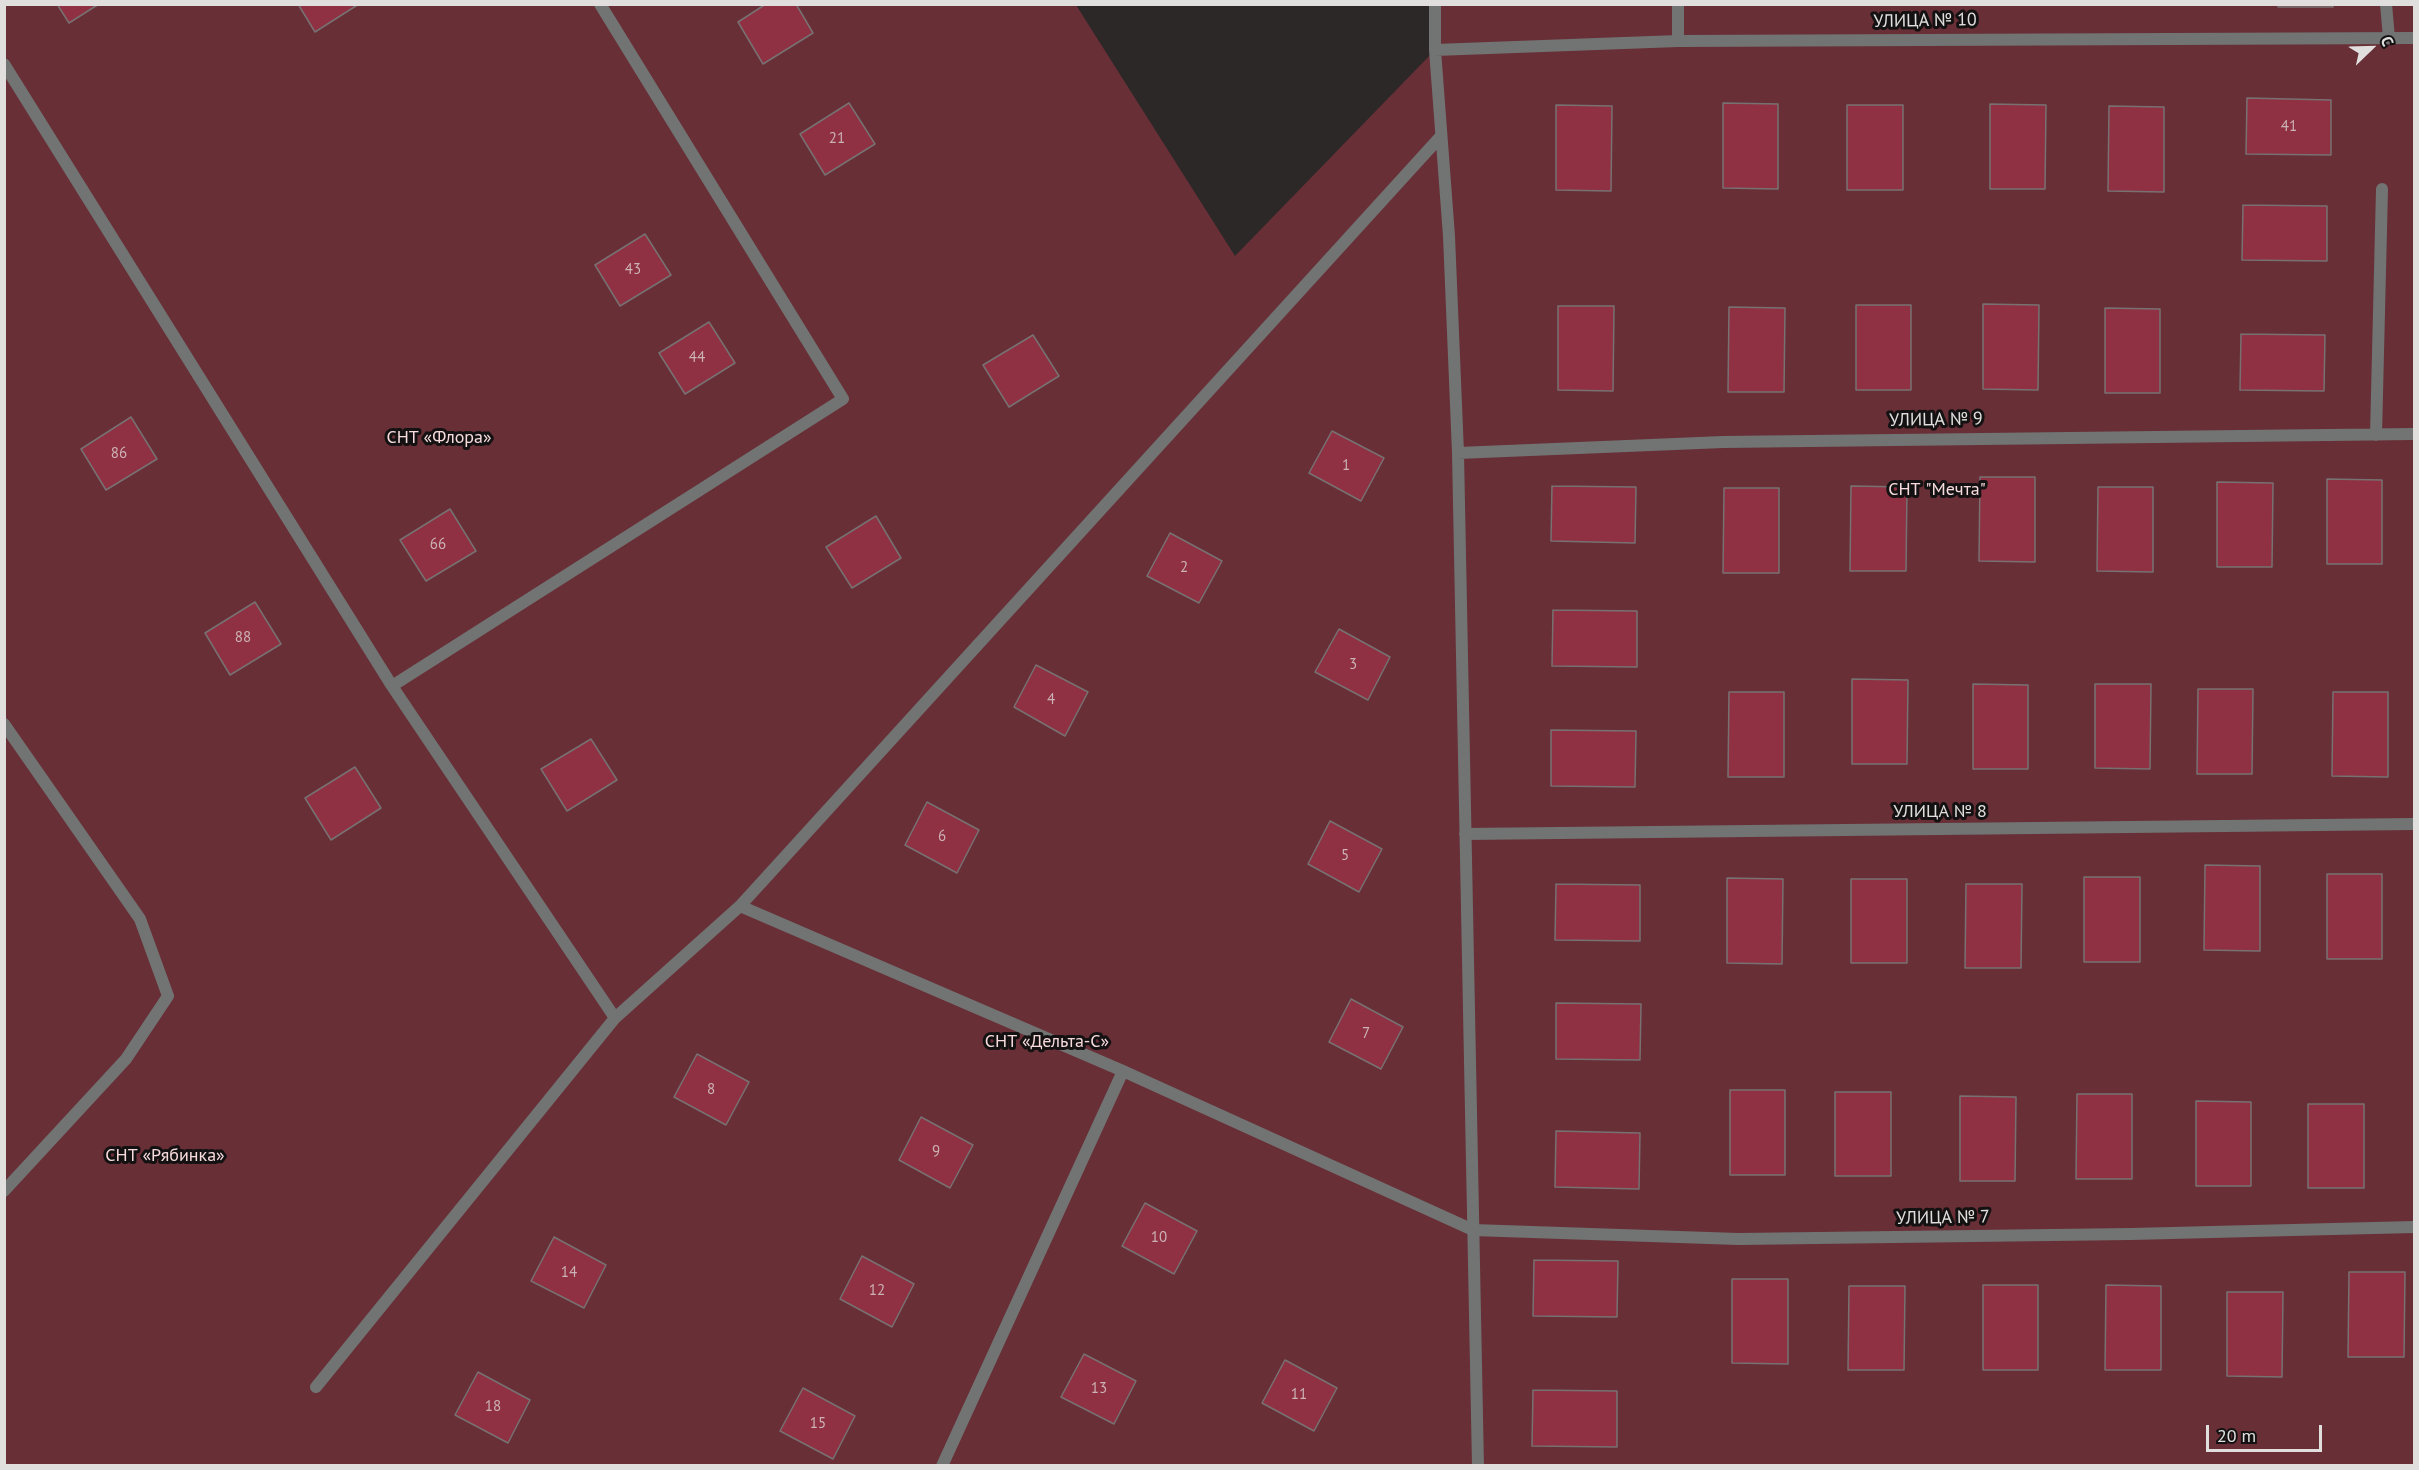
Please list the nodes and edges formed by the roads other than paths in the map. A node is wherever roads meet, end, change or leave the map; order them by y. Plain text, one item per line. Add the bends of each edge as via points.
1 (600, 4) edge
2 (1435, 4) edge
3 (1678, 4) edge
4 (2386, 4) edge
5 (2389, 38) junction
6 (2415, 38) edge
7 (1678, 41) junction
8 (1435, 50) junction
9 (4, 64) edge
10 (1442, 136) junction
11 (2382, 189) dead end
12 (2415, 434) edge
13 (2376, 435) junction
14 (1458, 453) junction
15 (392, 686) junction
16 (4, 724) edge
17 (2415, 824) edge
18 (1465, 834) junction
19 (740, 906) junction
20 (615, 1018) junction
21 (1123, 1071) junction
22 (4, 1191) edge
23 (2415, 1227) edge
24 (1473, 1230) junction
25 (316, 1387) dead end
26 (942, 1466) edge
27 (1478, 1466) edge

1 - 15 street via 843,399
2 - 8 street
3 - 7 street
4 - 5 street
5 - 6 street, УЛИЦА № 10
5 - 7 street, УЛИЦА № 10
7 - 8 street, УЛИЦА № 10
8 - 10 street
9 - 15 street
10 - 14 street
10 - 19 street
11 - 13 street
12 - 13 street, УЛИЦА № 9
13 - 14 street, УЛИЦА № 9 via 1735,441
14 - 18 street
15 - 20 street
16 - 22 street via 140,919 168,996 126,1059
17 - 18 street, УЛИЦА № 8
18 - 24 street
19 - 20 street
19 - 21 street
20 - 25 street
21 - 24 street
21 - 26 street
23 - 24 street, УЛИЦА № 7 via 1738,1239
24 - 27 street

